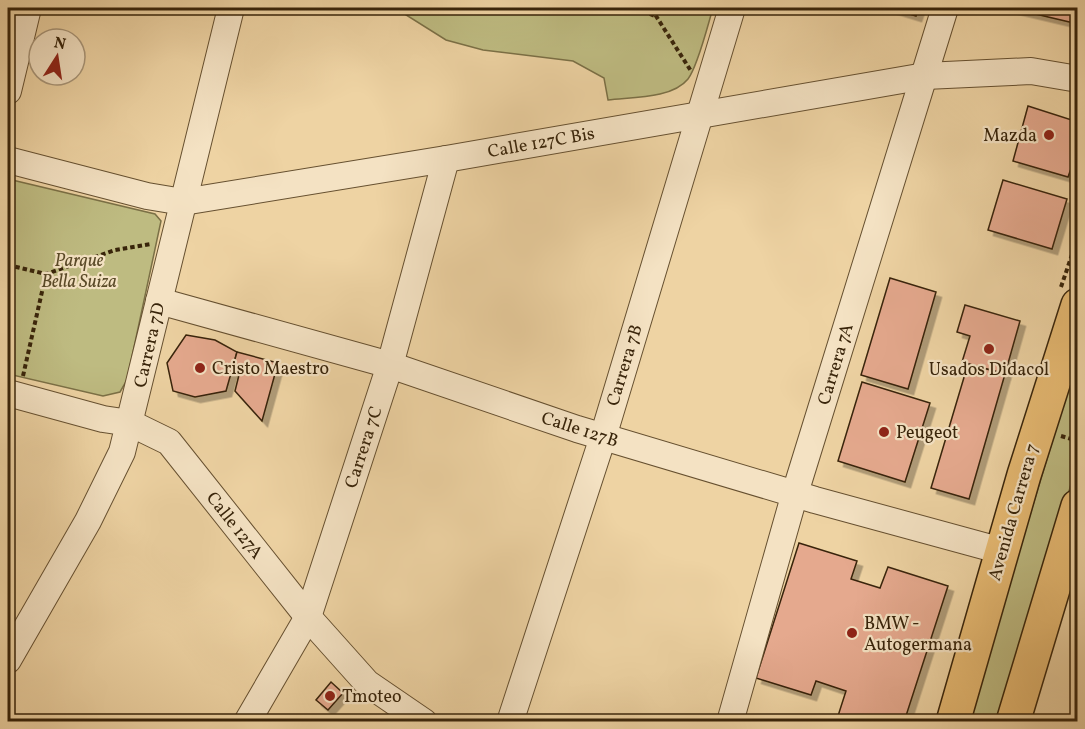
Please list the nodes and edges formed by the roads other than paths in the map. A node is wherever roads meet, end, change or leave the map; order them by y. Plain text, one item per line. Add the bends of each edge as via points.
1 (28, 8) edge
2 (231, 8) edge
3 (732, 8) edge
4 (945, 8) edge
5 (925, 76) junction
6 (1077, 79) edge
7 (8, 92) edge
8 (699, 115) junction
9 (446, 159) junction
10 (8, 160) edge
11 (183, 202) junction
12 (159, 301) junction
13 (1077, 304) edge
14 (390, 365) junction
15 (15, 385) edge
16 (130, 423) junction
17 (603, 437) junction
18 (795, 493) junction
19 (1075, 527) edge
20 (1002, 551) junction
21 (308, 617) junction
22 (8, 660) edge
23 (247, 722) edge
24 (424, 722) edge
25 (510, 722) edge
26 (730, 722) edge
27 (953, 722) edge
28 (1013, 722) edge

1 - 7 street
2 - 11 street, Carrera 7D
3 - 8 street, Carrera 7B
4 - 5 street, Carrera 7A
5 - 6 street, Calle 127C Bis via 1010,70
5 - 8 street, Calle 127C Bis
5 - 18 street, Carrera 7A
8 - 9 street, Calle 127C Bis
8 - 17 street, Carrera 7B
9 - 11 street, Calle 127C Bis
9 - 14 street, Carrera 7C
10 - 11 street, Calle 127C Bis
11 - 12 street, Carrera 7D
12 - 14 street, Calle 127B
12 - 16 street, Carrera 7D
13 - 20 main road, Avenida Carrera 7
14 - 17 street, Calle 127B
14 - 21 street, Carrera 7C
15 - 16 street, Calle 127A via 104,419
16 - 21 street, Calle 127A via 169,442
16 - 22 street, Carrera 7D via 115,467 88,521
17 - 18 street, Calle 127B
17 - 25 street, Carrera 7B
18 - 20 street, Calle 127B
18 - 26 street, Carrera 7A
19 - 28 main road
20 - 27 main road, Avenida Carrera 7
21 - 23 street, Carrera 7C
21 - 24 street, Calle 127A via 367,683

